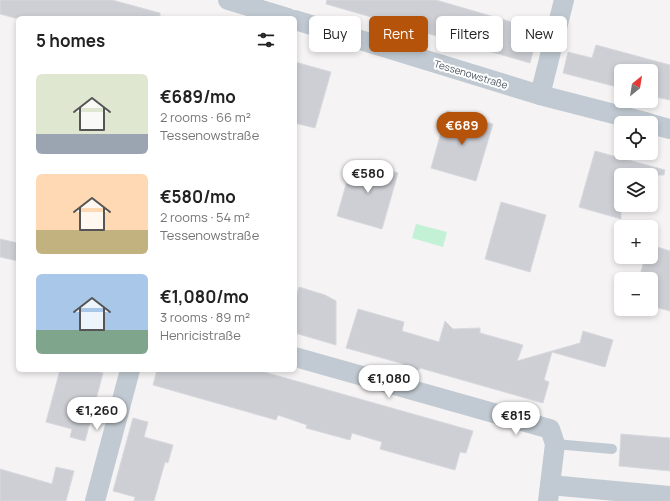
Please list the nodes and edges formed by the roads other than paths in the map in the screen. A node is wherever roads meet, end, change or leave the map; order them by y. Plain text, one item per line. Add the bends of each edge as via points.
1 (228, 0) edge
2 (564, 0) edge
3 (247, 8) edge
4 (280, 16) edge
5 (297, 21) edge
6 (540, 95) junction
7 (622, 116) edge
8 (658, 125) edge
9 (670, 128) edge
10 (297, 358) edge
11 (129, 372) edge
12 (552, 436) junction
13 (612, 449) dead end
14 (549, 493) edge
15 (670, 496) edge
16 (95, 501) edge

1 - 3 street
2 - 6 street
3 - 4 street
5 - 6 street, Tessenowstraße
6 - 7 street, Tessenowstraße
8 - 9 street, Tessenowstraße
10 - 12 street
11 - 16 street
12 - 13 lane
12 - 14 street
14 - 15 street

